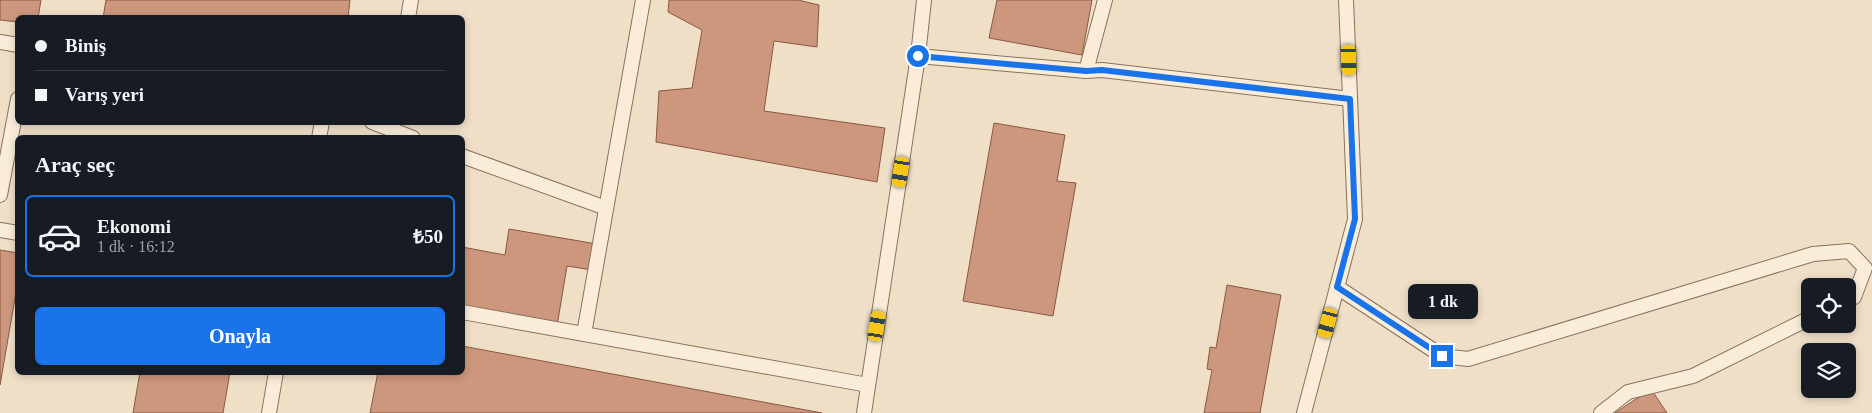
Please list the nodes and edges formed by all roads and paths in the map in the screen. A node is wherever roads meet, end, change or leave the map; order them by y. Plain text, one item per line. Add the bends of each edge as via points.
1 (411, 0) edge
2 (643, 0) edge
3 (924, 0) edge
4 (1106, 0) edge
5 (1346, 0) edge
6 (408, 15) edge
7 (0, 42) edge
8 (15, 44) edge
9 (918, 56) junction
10 (1086, 71) junction
11 (1350, 99) junction
12 (15, 115) edge
13 (391, 126) edge
14 (408, 135) edge
15 (465, 157) edge
16 (0, 195) edge
17 (606, 208) junction
18 (0, 230) edge
19 (15, 232) edge
20 (1337, 287) junction
21 (1856, 292) edge
22 (465, 313) edge
23 (1801, 322) edge
24 (584, 334) junction
25 (275, 375) edge
26 (868, 385) junction
27 (269, 413) edge
28 (864, 413) edge
29 (1304, 413) edge
30 (1601, 413) edge

1 - 6 lane
2 - 17 lane
3 - 9 lane
4 - 10 lane
5 - 11 lane
7 - 8 lane
9 - 10 lane
9 - 26 lane
10 - 11 lane via 1102,70
11 - 20 lane via 1355,219
12 - 16 lane
13 - 14 lane
15 - 17 lane
17 - 24 lane
18 - 19 lane
20 - 21 lane via 1442,356 1468,359 1813,254 1849,251 1865,268
20 - 29 lane
22 - 24 lane
23 - 30 lane via 1693,376 1628,392
24 - 26 lane
25 - 27 lane
26 - 28 lane

